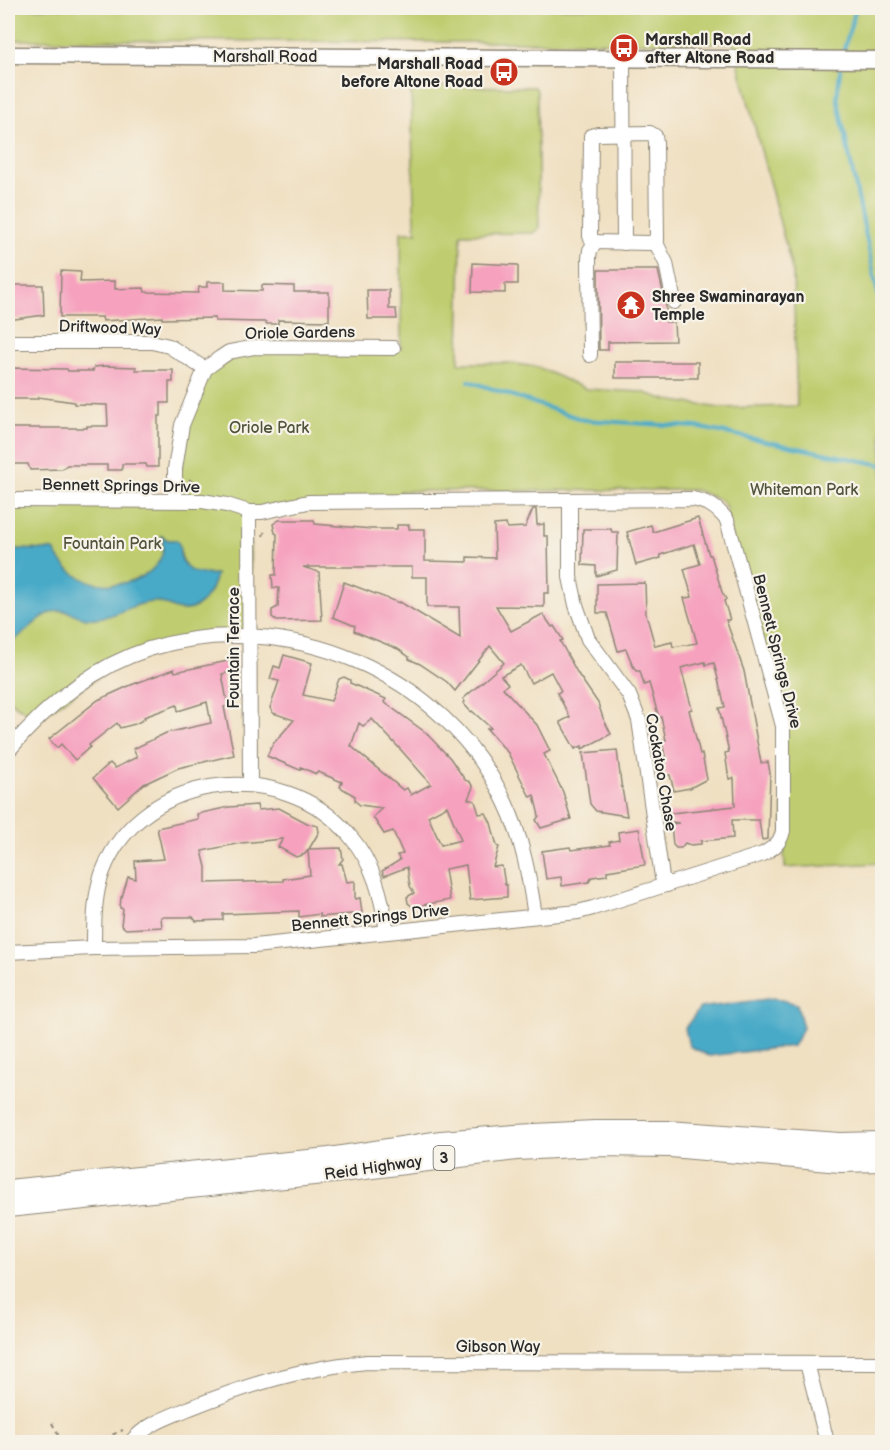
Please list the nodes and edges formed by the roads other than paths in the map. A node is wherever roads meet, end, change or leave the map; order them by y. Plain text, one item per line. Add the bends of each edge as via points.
1 (8, 55) edge
2 (624, 58) junction
3 (882, 60) edge
4 (624, 134) junction
5 (655, 241) junction
6 (596, 243) junction
7 (624, 243) junction
8 (674, 302) dead end
9 (8, 342) edge
10 (393, 348) dead end
11 (590, 355) dead end
12 (205, 369) junction
13 (8, 500) edge
14 (176, 500) junction
15 (570, 500) junction
16 (249, 512) junction
17 (250, 637) junction
18 (8, 751) edge
19 (250, 784) junction
20 (667, 885) junction
21 (534, 916) junction
22 (387, 933) junction
23 (94, 948) junction
24 (8, 952) edge
25 (882, 1142) edge
26 (882, 1161) edge
27 (8, 1190) edge
28 (8, 1207) edge
29 (807, 1363) junction
30 (882, 1363) edge
31 (132, 1443) edge
32 (827, 1443) edge

1 - 2 main road, Marshall Road
2 - 3 main road, Marshall Road
2 - 4 street
4 - 5 street via 655,136
4 - 6 street via 598,134 590,140 590,236
4 - 7 street
5 - 7 street
5 - 8 street via 666,263
6 - 7 street
6 - 11 street via 589,258
9 - 12 street, Driftwood Way via 152,342 169,346
10 - 12 street, Oriole Gardens via 248,348 230,352
12 - 14 street via 182,425 175,469
13 - 14 street, Bennett Springs Drive
14 - 16 street, Bennett Springs Drive via 227,505
15 - 16 street, Bennett Springs Drive via 308,502
15 - 20 street, Cockatoo Chase via 570,577 576,605 588,639 629,695 639,720 662,877
15 - 20 street, Bennett Springs Drive via 692,499 717,508 727,520 783,726 781,840 763,854
16 - 17 street, Fountain Terrace
17 - 18 street via 194,638 108,666 58,699
17 - 19 street, Fountain Terrace
17 - 21 street via 339,653 383,674 442,716 479,760 505,800 528,868
19 - 22 street via 305,801 349,834 378,884
19 - 23 street via 203,788 158,807 123,837 101,879 95,902
20 - 21 street, Bennett Springs Drive via 578,912
21 - 22 street, Bennett Springs Drive
22 - 23 street, Bennett Springs Drive via 254,946
23 - 24 street, Bennett Springs Drive
25 - 27 highway, Reid Highway / 3 via 840,1143 668,1131 515,1135
26 - 28 highway, Reid Highway / 3 via 840,1162 671,1147 516,1150
29 - 30 street, Gibson Way
29 - 31 street, Gibson Way via 337,1365 278,1376 237,1389 154,1423
29 - 32 street

